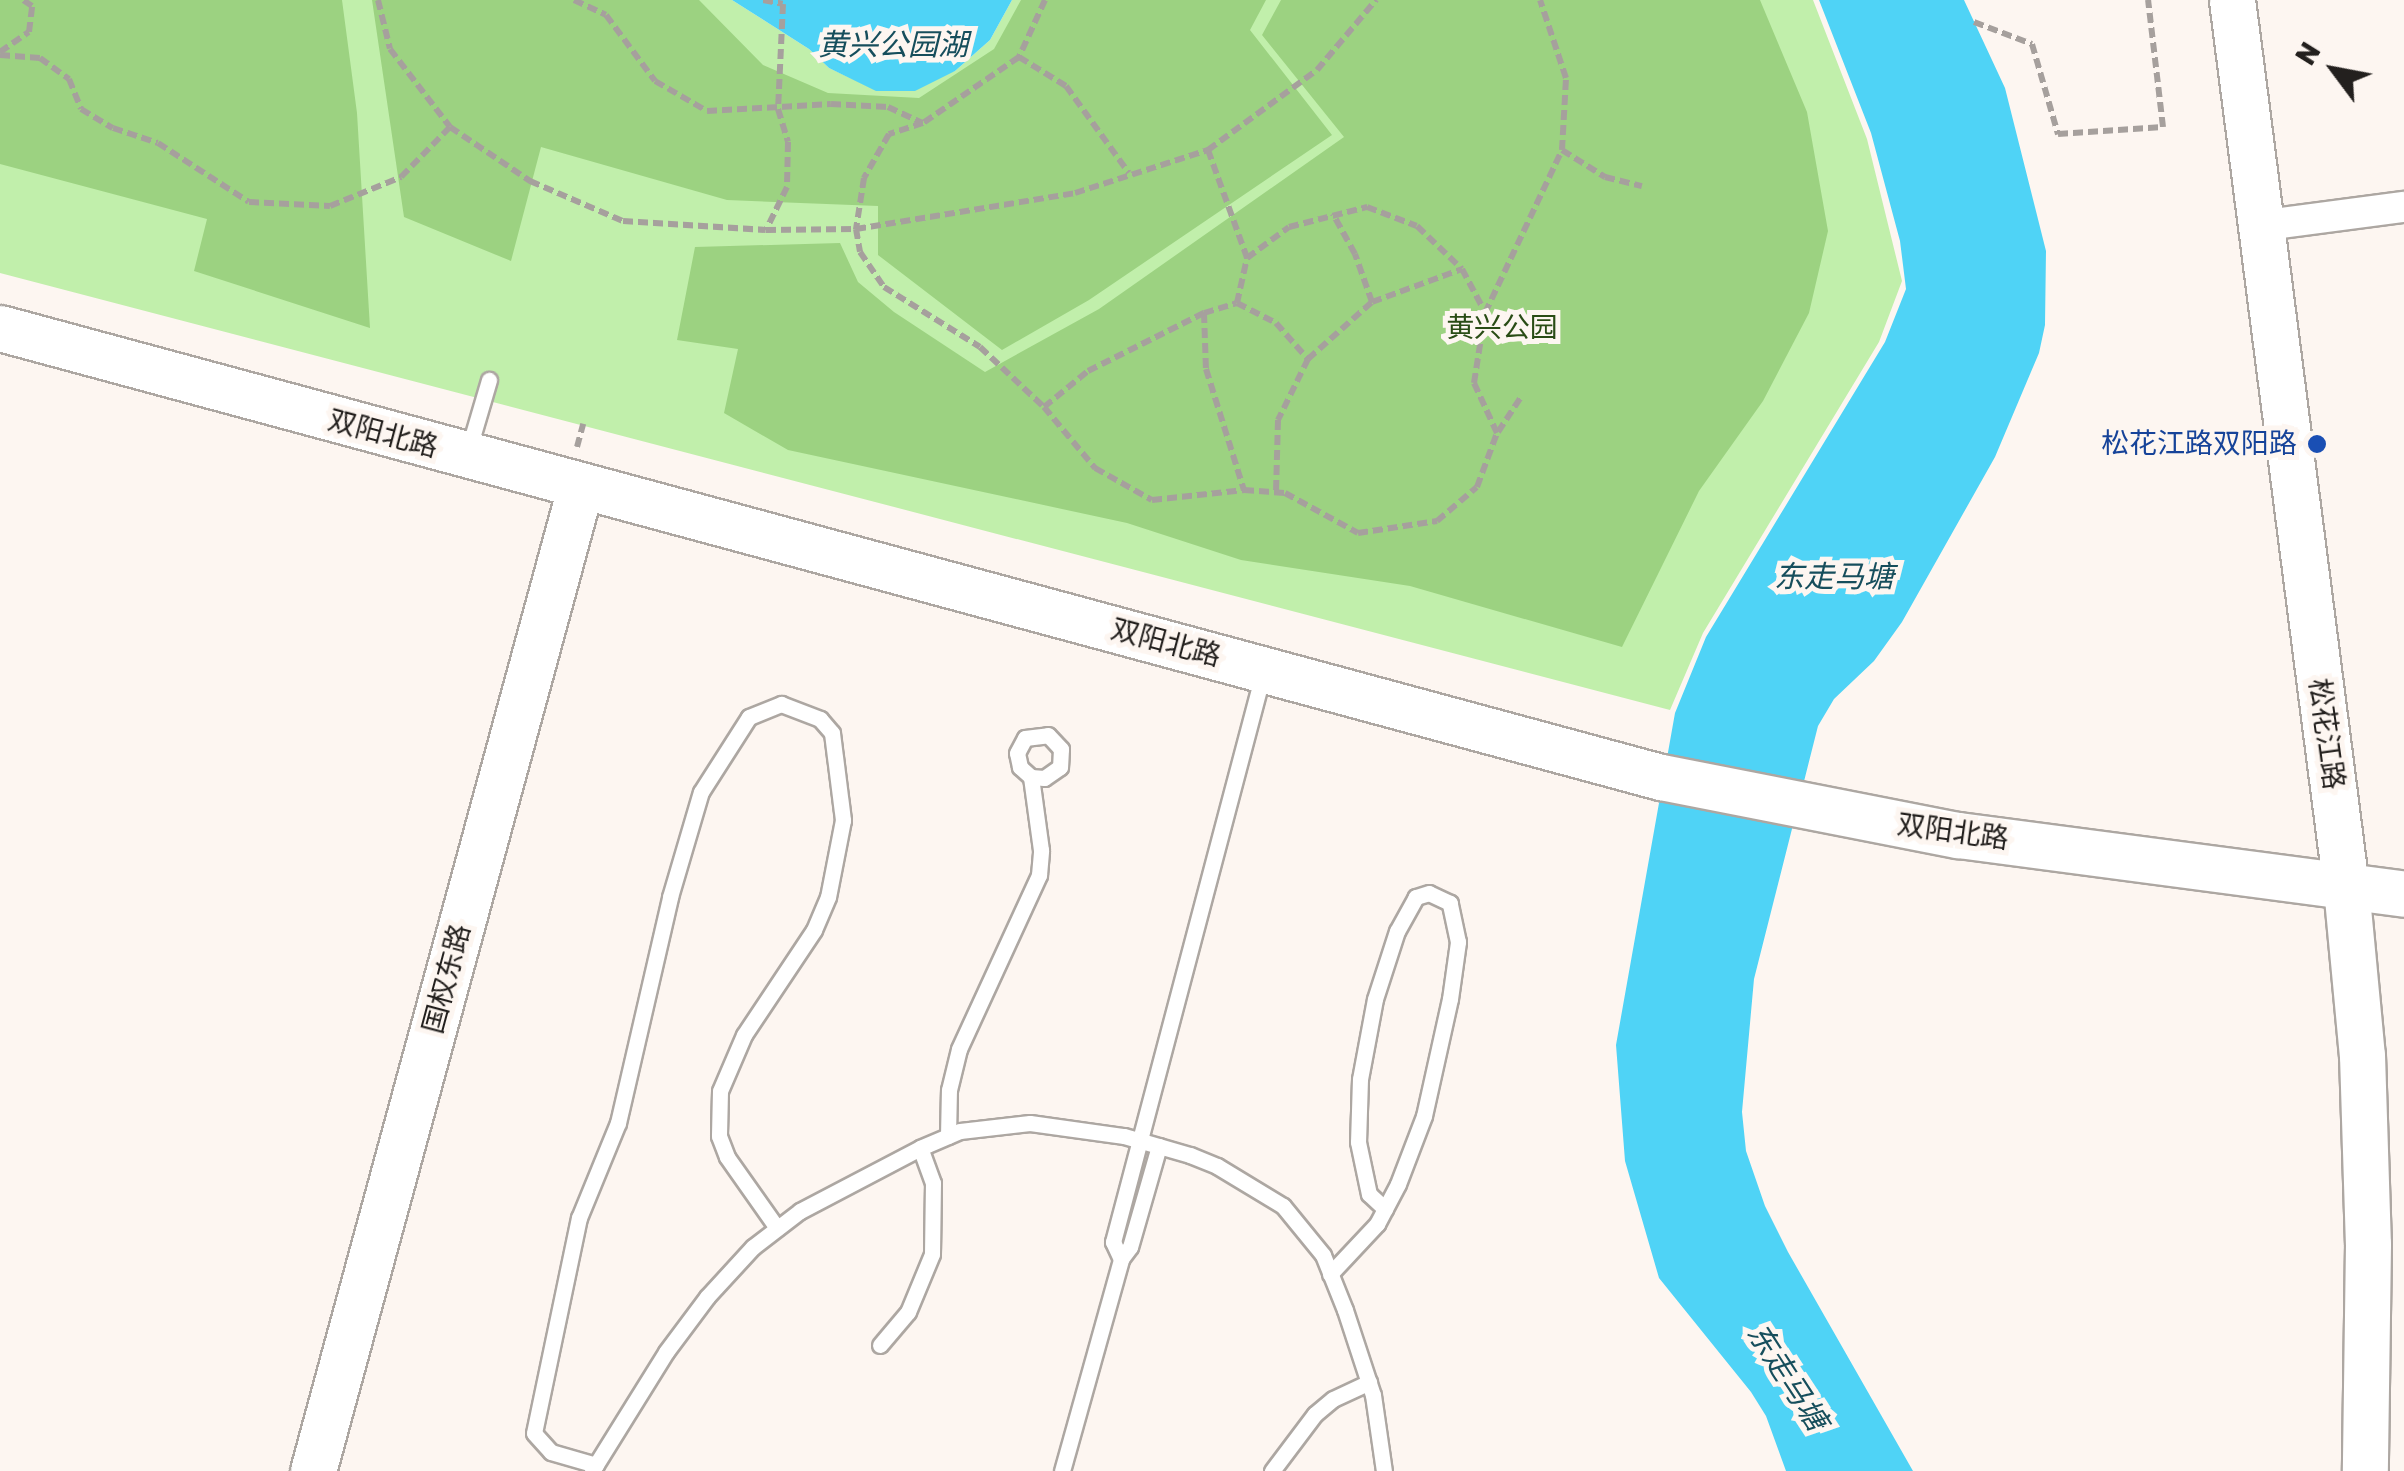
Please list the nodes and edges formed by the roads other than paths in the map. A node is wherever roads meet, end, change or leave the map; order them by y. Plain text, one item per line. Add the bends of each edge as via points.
1 (2232, 0) edge
2 (2404, 207) edge
3 (2259, 226) junction
4 (0, 328) edge
5 (489, 380) dead end
6 (466, 457) junction
7 (580, 488) junction
8 (1264, 670) junction
9 (1031, 777) dead end
10 (2346, 887) junction
11 (2404, 894) edge
12 (948, 1136) junction
13 (1139, 1140) junction
14 (1159, 1146) junction
15 (920, 1148) junction
16 (1385, 1209) junction
17 (778, 1228) junction
18 (1121, 1259) junction
19 (1330, 1274) junction
20 (880, 1345) dead end
21 (1369, 1382) junction
22 (594, 1468) edge
23 (314, 1471) edge
24 (1062, 1471) edge
25 (1272, 1471) edge
26 (1384, 1471) edge
27 (2364, 1471) edge

1 - 3 street, 松花江路
2 - 3 street
3 - 10 street, 松花江路
4 - 6 street, 双阳北路
5 - 6 lane
6 - 7 street, 双阳北路
7 - 8 street, 双阳北路
7 - 23 street, 国权东路
8 - 10 street, 双阳北路 via 1661,778 1798,808
8 - 13 lane
9 - 12 lane via 1040,875 959,1049
10 - 11 street, 双阳北路
10 - 27 street, 松花江路 via 2362,1055 2368,1244
12 - 13 lane via 996,1123 1030,1123
12 - 15 lane
13 - 14 lane
13 - 18 lane via 1113,1242
14 - 18 lane
14 - 19 lane via 1217,1166 1283,1206 1303,1226
15 - 17 lane via 853,1180
15 - 20 lane via 933,1183 932,1254 908,1312
16 - 16 lane via 1424,1116 1450,999 1456,919 1450,903 1429,893 1416,897 1397,931 1360,1079 1358,1142 1369,1194
16 - 19 lane via 1361,1246
17 - 22 lane via 706,1297
17 - 22 lane via 718,1136 720,1091 744,1036 814,930 828,897 842,820 832,733 820,719 781,704 750,717 701,792 618,1123 579,1218 534,1433 551,1452
18 - 24 lane
19 - 21 lane
21 - 25 lane via 1315,1414
21 - 26 lane

